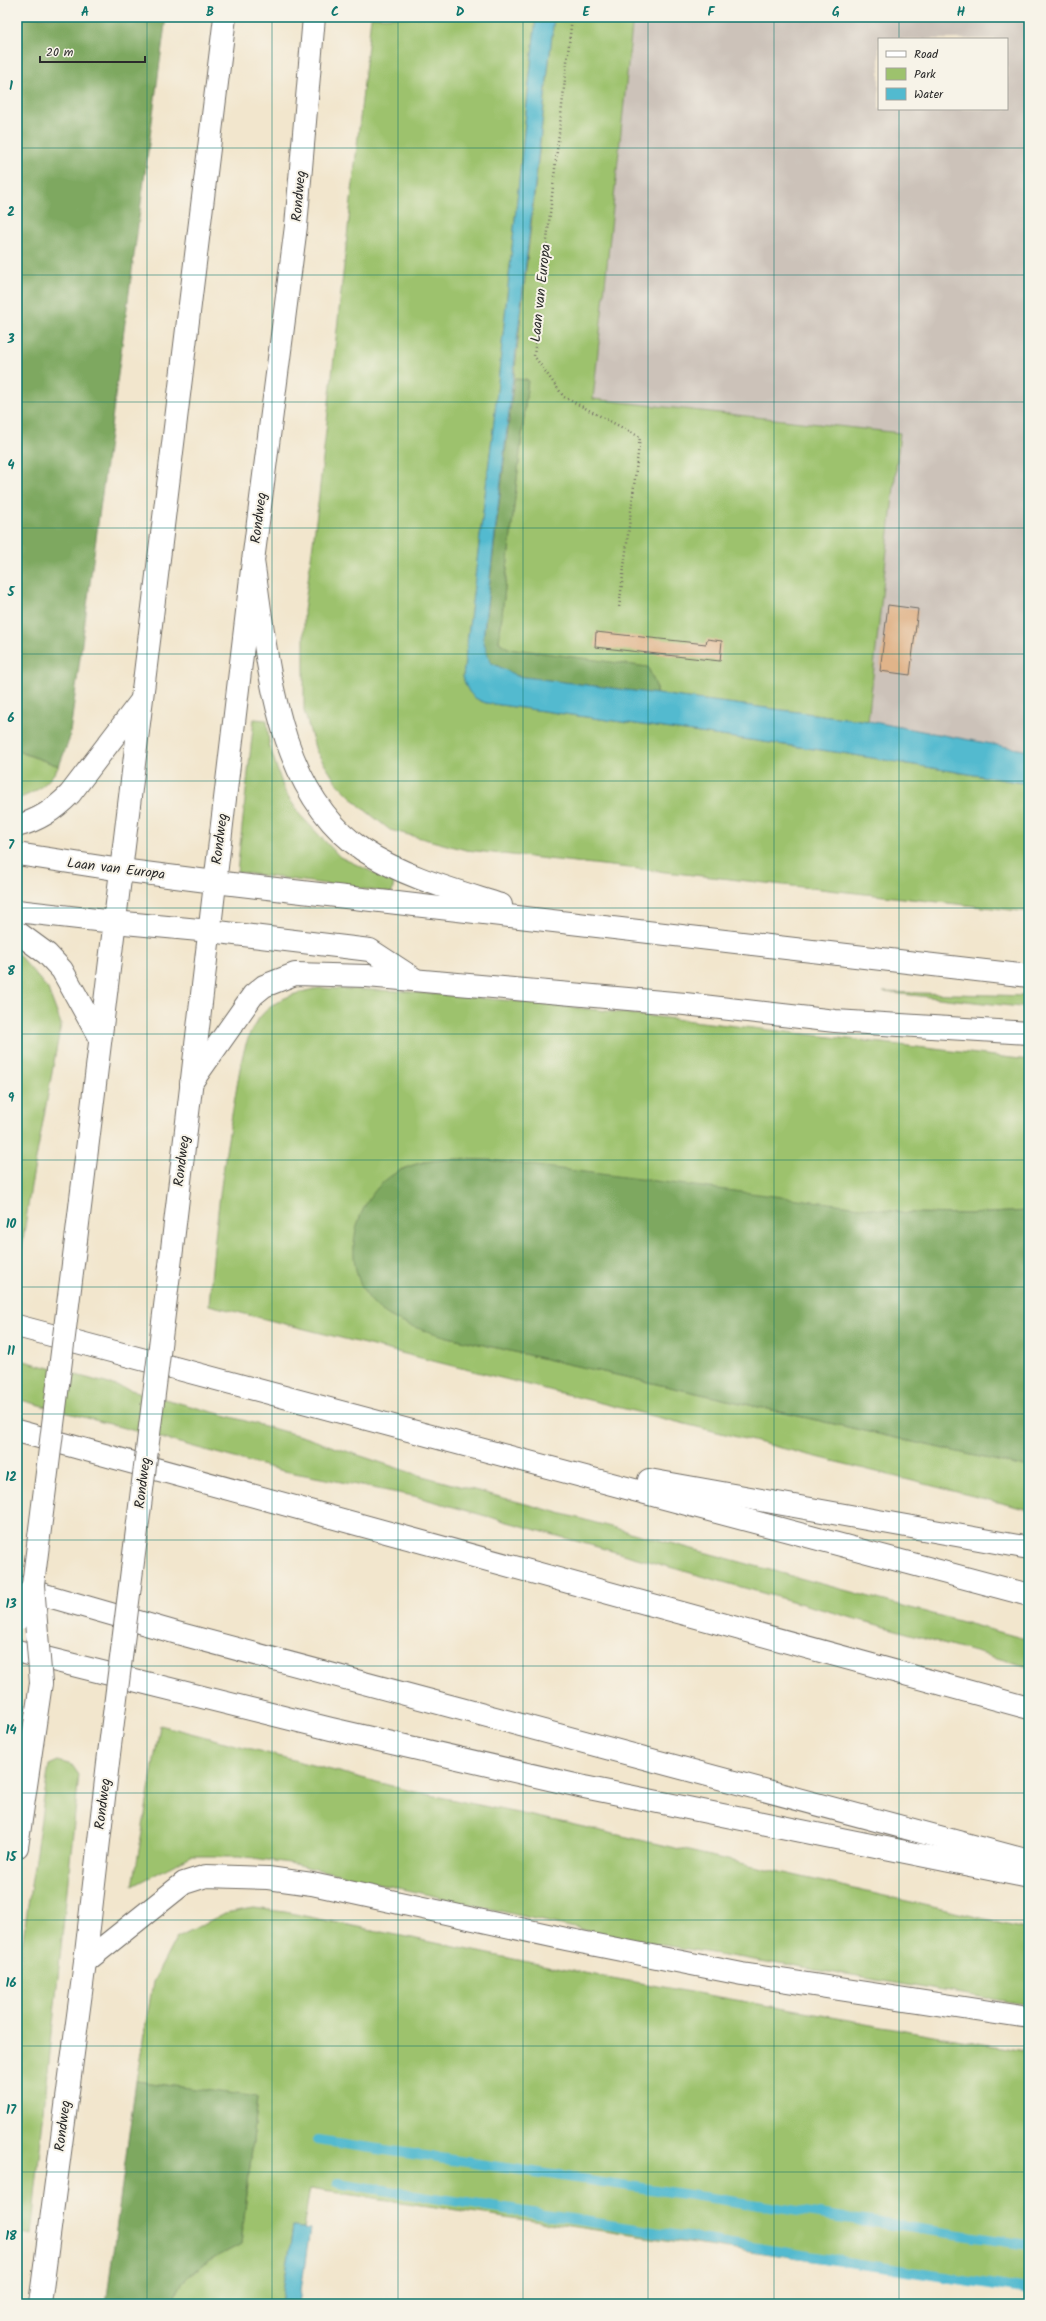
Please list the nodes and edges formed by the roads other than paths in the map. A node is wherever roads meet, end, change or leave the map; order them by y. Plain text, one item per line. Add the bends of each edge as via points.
1 (225, 17) edge
2 (314, 17) edge
3 (253, 561) junction
4 (142, 700) junction
5 (17, 826) edge
6 (17, 854) edge
7 (121, 870) junction
8 (215, 882) junction
9 (17, 911) edge
10 (538, 918) junction
11 (114, 922) junction
12 (210, 931) junction
13 (17, 932) edge
14 (1029, 976) edge
15 (415, 979) junction
16 (1029, 1032) edge
17 (100, 1039) junction
18 (192, 1083) junction
19 (17, 1326) edge
20 (17, 1431) edge
21 (498, 1453) junction
22 (1029, 1548) edge
23 (25, 1586) edge
24 (1029, 1595) edge
25 (17, 1620) edge
26 (17, 1650) edge
27 (1029, 1708) edge
28 (17, 1847) edge
29 (1029, 1861) edge
30 (1029, 1877) edge
31 (85, 1962) junction
32 (1029, 2018) edge
33 (40, 2304) edge

1 - 4 main road
2 - 3 main road, Rondweg via 296,226
3 - 8 main road, Rondweg
3 - 10 main road via 277,711 291,753 317,804 337,827 363,849 406,873
4 - 5 main road via 70,794 43,817
4 - 7 main road
6 - 7 main road, Laan van Europa
7 - 8 main road, Laan van Europa
7 - 11 main road
8 - 10 main road, Laan van Europa
8 - 12 main road, Rondweg
9 - 11 main road
10 - 14 main road
11 - 12 main road
11 - 17 main road
12 - 15 main road via 370,950
12 - 18 main road, Rondweg
13 - 17 main road via 47,954 62,970
15 - 16 main road via 685,1004 842,1022
15 - 18 main road via 295,974 264,986 242,1008
17 - 23 main road, bridge via 76,1240
18 - 31 main road, Rondweg, bridge
19 - 21 main road
20 - 27 main road
21 - 22 main road
21 - 24 main road
23 - 25 main road, bridge
23 - 28 main road, bridge via 41,1683
23 - 29 main road via 184,1635
26 - 30 main road via 331,1729 576,1785
31 - 32 main road via 184,1883 206,1876 268,1878 312,1884 742,1974
31 - 33 main road, Rondweg

